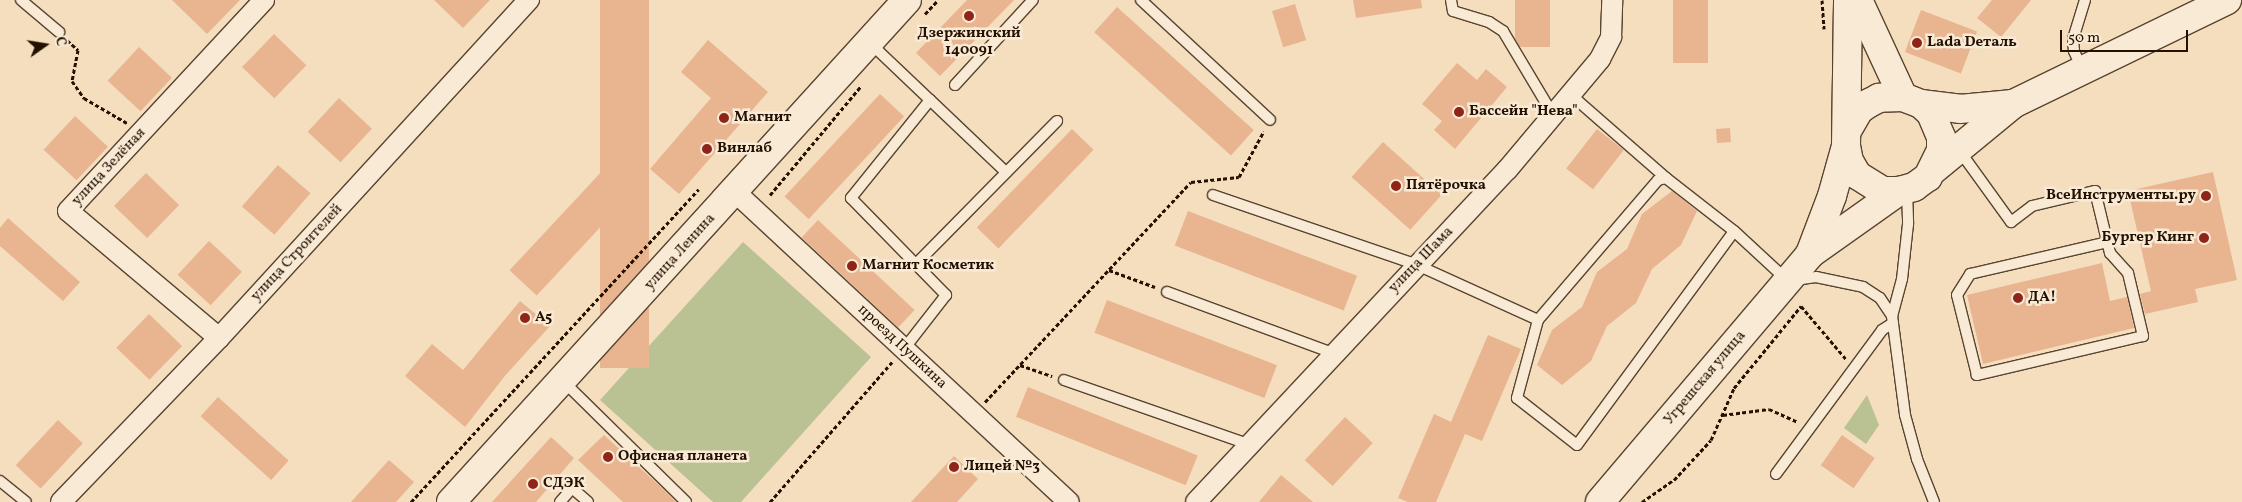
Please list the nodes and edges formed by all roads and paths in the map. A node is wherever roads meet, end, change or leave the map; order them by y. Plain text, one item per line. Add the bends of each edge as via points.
1 (21, 0) edge
2 (264, 0) edge
3 (529, 0) edge
4 (938, 0) edge
5 (1032, 0) edge
6 (1141, 0) edge
7 (1451, 0) edge
8 (1612, 0) edge
9 (1822, 0) edge
10 (1848, 0) edge
11 (1858, 0) edge
12 (2084, 0) edge
13 (2226, 0) edge
14 (913, 11) edge
15 (59, 32) joint
16 (1824, 37) dead end
17 (877, 49) junction
18 (2082, 70) junction
19 (955, 85) dead end
20 (1570, 94) junction
21 (930, 100) junction
22 (1912, 100) junction
23 (2013, 104) junction
24 (1553, 115) junction
25 (1270, 120) joint
26 (1057, 121) dead end
27 (143, 131) junction
28 (1846, 138) junction
29 (1958, 150) junction
30 (1933, 170) junction
31 (1006, 172) junction
32 (1666, 178) junction
33 (699, 189) dead end
34 (734, 191) junction
35 (1903, 191) junction
36 (770, 195) dead end
37 (1212, 195) dead end
38 (1734, 231) junction
39 (2107, 242) junction
40 (1810, 254) junction
41 (916, 264) junction
42 (1417, 265) junction
43 (1109, 270) junction
44 (1788, 281) junction
45 (1167, 292) joint
46 (1538, 320) junction
47 (1893, 320) junction
48 (219, 338) junction
49 (904, 349) junction
50 (1332, 353) junction
51 (1020, 365) junction
52 (1854, 369) junction
53 (1064, 380) joint
54 (564, 382) junction
55 (974, 413) junction
56 (1722, 415) junction
57 (1810, 429) junction
58 (1248, 444) junction
59 (1776, 474) dead end
60 (0, 481) edge
61 (26, 502) edge
62 (61, 502) edge
63 (412, 502) edge
64 (452, 502) edge
65 (560, 502) edge
66 (588, 502) edge
67 (686, 502) edge
68 (770, 502) edge
69 (1070, 502) edge
70 (1196, 502) edge
71 (1600, 502) edge
72 (1642, 502) edge
73 (1934, 502) edge

1 - 15 lane
2 - 27 street, улица Зелёная
3 - 48 street, улица Строителей
4 - 14 path
5 - 19 lane
6 - 25 lane
7 - 24 lane via 1453,11 1488,22 1502,31
8 - 20 street, улица Шама via 1610,37 1600,59
9 - 16 path
10 - 28 street, Угрешская улица
11 - 22 street, Угрешская улица
12 - 18 lane via 2073,39
13 - 18 street
14 - 17 street, улица Ленина
15 - 27 path via 78,50 72,81 84,98
17 - 21 lane
17 - 34 street, улица Ленина
17 - 36 path
18 - 23 street
20 - 24 street, улица Шама
20 - 32 lane
21 - 31 lane
21 - 41 lane via 851,198
22 - 23 street via 1960,109
22 - 28 street, Угрешская улица via 1879,98 1869,103 1859,110
22 - 30 street, Угрешская улица via 1930,113 1941,137 1941,150
23 - 29 street
24 - 42 street, улица Шама via 1507,170
25 - 43 path via 1240,177 1192,182
26 - 31 lane
27 - 48 street, улица Зелёная via 68,211
28 - 35 street, Угрешская улица via 1849,161 1857,175 1883,191
28 - 40 street, Угрешская улица via 1832,196
29 - 30 street
29 - 39 lane via 2011,222 2032,206 2095,191
30 - 35 street, Угрешская улица via 1921,183
31 - 41 lane
32 - 38 lane
32 - 46 lane via 1658,180
33 - 63 path
34 - 49 street, проезд Пушкина
34 - 54 street, улица Ленина
35 - 40 street, Угрешская улица
35 - 47 lane via 1908,224
37 - 42 lane
38 - 44 lane
38 - 46 lane via 1577,445 1517,398
39 - 39 lane via 2110,254 2128,273 2143,336 1976,375 1957,295 1970,274
40 - 44 street, Угрешская улица
41 - 49 lane via 946,295
42 - 46 lane
42 - 50 street, улица Шама
43 - 45 path
43 - 51 path
44 - 47 lane via 1816,278 1863,287 1880,298
44 - 71 street, Угрешская улица
45 - 50 lane
47 - 52 lane
47 - 73 lane via 1905,415
48 - 62 street, улица Строителей
49 - 55 street, проезд Пушкина
49 - 68 path
50 - 58 street, улица Шама
51 - 53 path
51 - 55 path
52 - 56 path via 1801,306 1734,388
52 - 57 lane
53 - 58 lane
54 - 64 street, улица Ленина
54 - 67 lane
55 - 69 street, проезд Пушкина
56 - 57 path via 1769,409
56 - 72 path via 1711,440 1674,480
57 - 59 lane
58 - 70 street, улица Шама
60 - 61 lane
65 - 66 lane via 572,488

